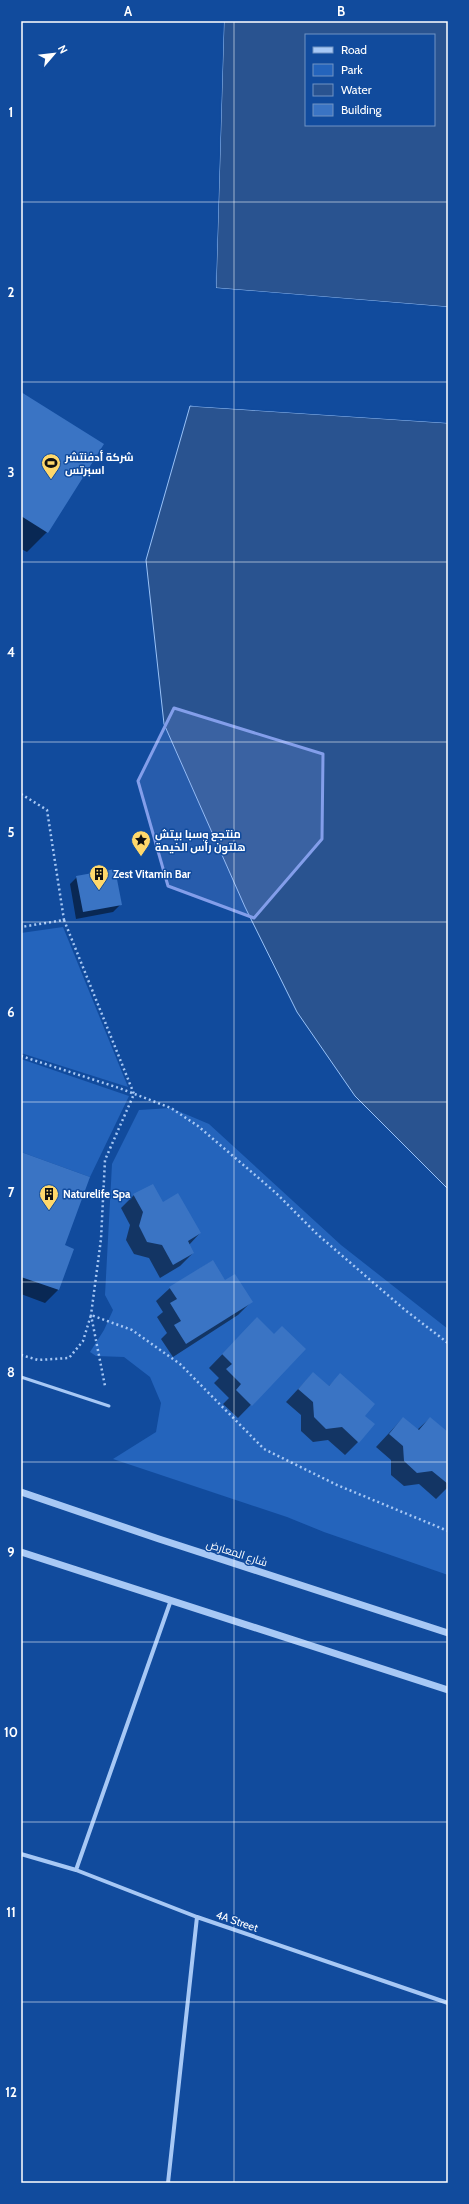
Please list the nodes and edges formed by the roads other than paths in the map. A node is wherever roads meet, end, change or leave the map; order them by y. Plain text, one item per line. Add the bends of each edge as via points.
1 (21, 1377) edge
2 (109, 1406) road end
3 (21, 1492) edge
4 (21, 1552) edge
5 (172, 1599) junction
6 (448, 1633) edge
7 (448, 1690) edge
8 (21, 1854) edge
9 (76, 1870) junction
10 (197, 1917) junction
11 (448, 2003) edge
12 (168, 2183) edge

1 - 2 lane
3 - 6 street, شارع المعارض
4 - 5 street
5 - 7 street
5 - 9 street
8 - 9 street, 4A Street
9 - 10 street, 4A Street
10 - 11 street, 4A Street
10 - 12 street

